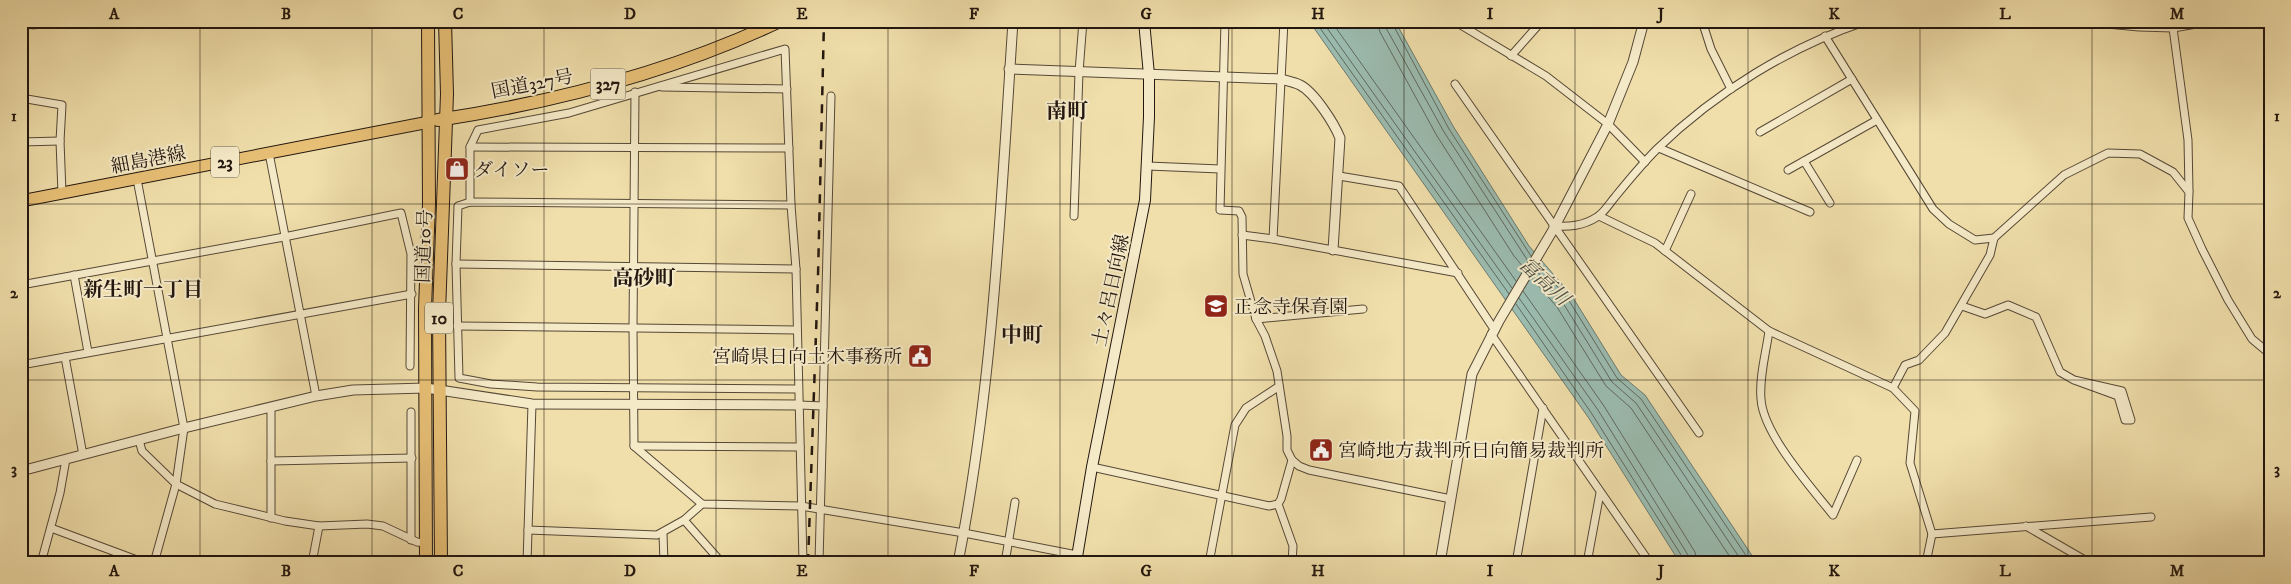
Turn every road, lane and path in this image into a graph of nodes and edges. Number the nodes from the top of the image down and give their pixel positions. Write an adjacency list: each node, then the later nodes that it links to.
1 (428, 21): 35 (highway, 国道10号 / 10)
2 (445, 21): 33 (highway, 国道10号 / 10)
3 (780, 21): 33 (highway, 国道327号 / 327)
4 (1012, 21): 20 (street)
5 (1083, 21): 21 (street)
6 (1144, 21): 22 (main road, 土々呂日向線)
7 (1225, 21): 23 (street)
8 (1284, 21): 24 (street)
9 (1454, 21): 19 (street)
10 (1542, 21): 19 (street)
11 (1644, 21): 36 (street)
12 (1702, 21): 29 (street)
13 (1866, 21): 18 (street)
14 (2075, 21): 16 (street)
15 (2214, 21): 17 (street)
16 (2139, 24): 17 (street)
17 (2173, 28): 52 (street)
18 (1825, 36): 25 (street); 29 (street)
19 (1511, 56): 36 (street)
20 (1010, 69): 21 (street); 137 (street)
21 (1079, 72): 22 (street); 61 (street)
22 (1149, 75): 23 (street); 47 (main road, 土々呂日向線)
23 (1222, 78): 24 (street); 48 (street)
24 (1281, 79): 50 (street); 67 (street)
25 (1852, 79): 34 (street); 37 (street)
26 (1455, 84): 63 (street)
27 (655, 87): 28 (street); 28 (street); 30 (street)
28 (787, 89): 42 (street)
29 (1731, 89): 43 (street)
30 (635, 92): 40 (street); 41 (street)
31 (831, 96): 103 (street)
32 (21, 98): 38 (street)
33 (445, 119): 35 (highway, 国道327号 / 327); 98 (highway, 国道10号 / 10)
34 (1877, 120): 45 (street); 66 (street)
35 (429, 122): 44 (main road, 細島港線 / 23); 94 (highway, 国道10号 / 10)
36 (1608, 124): 46 (street); 63 (street)
37 (1760, 132)
38 (60, 141): 39 (street); 53 (street)
39 (21, 142)
40 (470, 147): 41 (street); 56 (street)
41 (635, 147): 42 (street); 58 (street)
42 (789, 148): 59 (street)
43 (1659, 148): 46 (street); 60 (street)
44 (269, 153): 51 (main road, 細島港線 / 23); 65 (street)
45 (1804, 161): 49 (street); 57 (street)
46 (1645, 162): 62 (street)
47 (1148, 166): 48 (street); 119 (main road, 土々呂日向線)
48 (1220, 169): 64 (street)
49 (1788, 170)
50 (1339, 176): 68 (street); 74 (street)
51 (137, 179): 53 (main road, 細島港線 / 23); 70 (street)
52 (2189, 192): 66 (street); 89 (street)
53 (62, 193): 55 (main road, 細島港線 / 23)
54 (1691, 194): 69 (street)
55 (21, 201)
56 (470, 202): 58 (street); 71 (street)
57 (1830, 203)
58 (636, 205): 59 (street); 72 (street)
59 (791, 205): 73 (street)
60 (1810, 212)
61 (1074, 216)
62 (1599, 216): 63 (street); 69 (street)
63 (1553, 228): 84 (street); 109 (street)
64 (1242, 235): 67 (street); 81 (street)
65 (284, 237): 70 (street); 77 (street); 80 (street)
66 (1994, 238): 78 (street)
67 (1273, 239): 68 (street)
68 (1333, 250): 74 (street)
69 (1664, 250): 86 (street)
70 (153, 261): 75 (street); 87 (street)
71 (456, 264): 72 (street); 82 (street)
72 (634, 266): 73 (street); 83 (street)
73 (796, 269): 85 (street)
74 (1458, 274): 84 (street)
75 (74, 275): 76 (street); 88 (street)
76 (21, 285)
77 (412, 294): 80 (street); 92 (street)
78 (1962, 306): 96 (street); 107 (street)
79 (1363, 309): 81 (street)
80 (299, 314): 87 (street); 99 (street)
81 (1256, 318): 93 (street)
82 (457, 326): 83 (street); 95 (street)
83 (633, 328): 85 (street); 95 (street)
84 (1495, 328): 105 (street); 124 (street)
85 (797, 330): 97 (street)
86 (1769, 331): 96 (street); 117 (street)
87 (167, 338): 88 (street); 108 (street)
88 (88, 352): 90 (street)
89 (2270, 354)
90 (65, 357): 91 (street); 113 (street)
91 (21, 365)
92 (410, 366)
93 (1278, 387): 116 (street); 123 (street)
94 (426, 388): 98 (street); 99 (street); 142 (highway, 国道10号 / 10)
95 (634, 388): 97 (street); 101 (street)
96 (1893, 388): 139 (street)
97 (798, 389): 102 (street)
98 (440, 390): 100 (street); 149 (highway, 国道10号 / 10)
99 (316, 396): 104 (street)
100 (532, 404): 101 (street); 136 (street)
101 (634, 404): 102 (street); 111 (street)
102 (799, 405): 103 (street); 112 (street)
103 (823, 406): 129 (street)
104 (271, 407): 108 (street); 118 (street)
105 (1542, 408): 122 (street); 160 (street)
106 (411, 412): 114 (street)
107 (2125, 420)
108 (184, 428): 110 (street); 121 (street)
109 (1699, 433)
110 (139, 440): 113 (street); 121 (street)
111 (634, 446): 112 (street); 126 (street)
112 (800, 447): 128 (street)
113 (83, 454): 115 (street)
114 (412, 458): 118 (street); 140 (street)
115 (66, 459): 120 (street); 135 (street)
116 (1292, 460): 124 (street); 127 (street)
117 (1857, 460)
118 (271, 461): 131 (street)
119 (1092, 467): 123 (street); 143 (main road, 土々呂日向線)
120 (21, 471)
121 (176, 484): 131 (street); 146 (street)
122 (1600, 492): 161 (street); 162 (street)
123 (1221, 495): 127 (street); 157 (street)
124 (1451, 499): 159 (street)
125 (1015, 502): 141 (street)
126 (702, 504): 128 (street); 132 (street)
127 (1278, 504): 158 (street)
128 (801, 506): 129 (street); 153 (street)
129 (820, 509): 137 (street); 154 (street)
130 (2150, 517): 134 (street)
131 (271, 518): 133 (street)
132 (684, 520): 138 (street); 152 (street)
133 (319, 526): 140 (street); 147 (street)
134 (2025, 526): 139 (street); 164 (street)
135 (51, 528): 144 (street); 145 (street)
136 (528, 530): 138 (street); 150 (street)
137 (964, 533): 141 (street); 155 (street)
138 (663, 534): 151 (street)
139 (1932, 534): 163 (street)
140 (411, 540): 142 (street)
141 (1008, 541): 143 (street); 156 (street)
142 (427, 543): 148 (highway, 国道10号 / 10)
143 (1077, 559)
144 (41, 563)
145 (145, 563)
146 (154, 563)
147 (312, 563)
148 (426, 563)
149 (441, 563)
150 (527, 563)
151 (664, 563)
152 (722, 563)
153 (803, 563)
154 (819, 563)
155 (958, 563)
156 (1004, 563)
157 (1209, 563)
158 (1292, 563)
159 (1440, 563)
160 (1516, 563)
161 (1587, 563)
162 (1650, 563)
163 (1926, 563)
164 (2090, 563)

